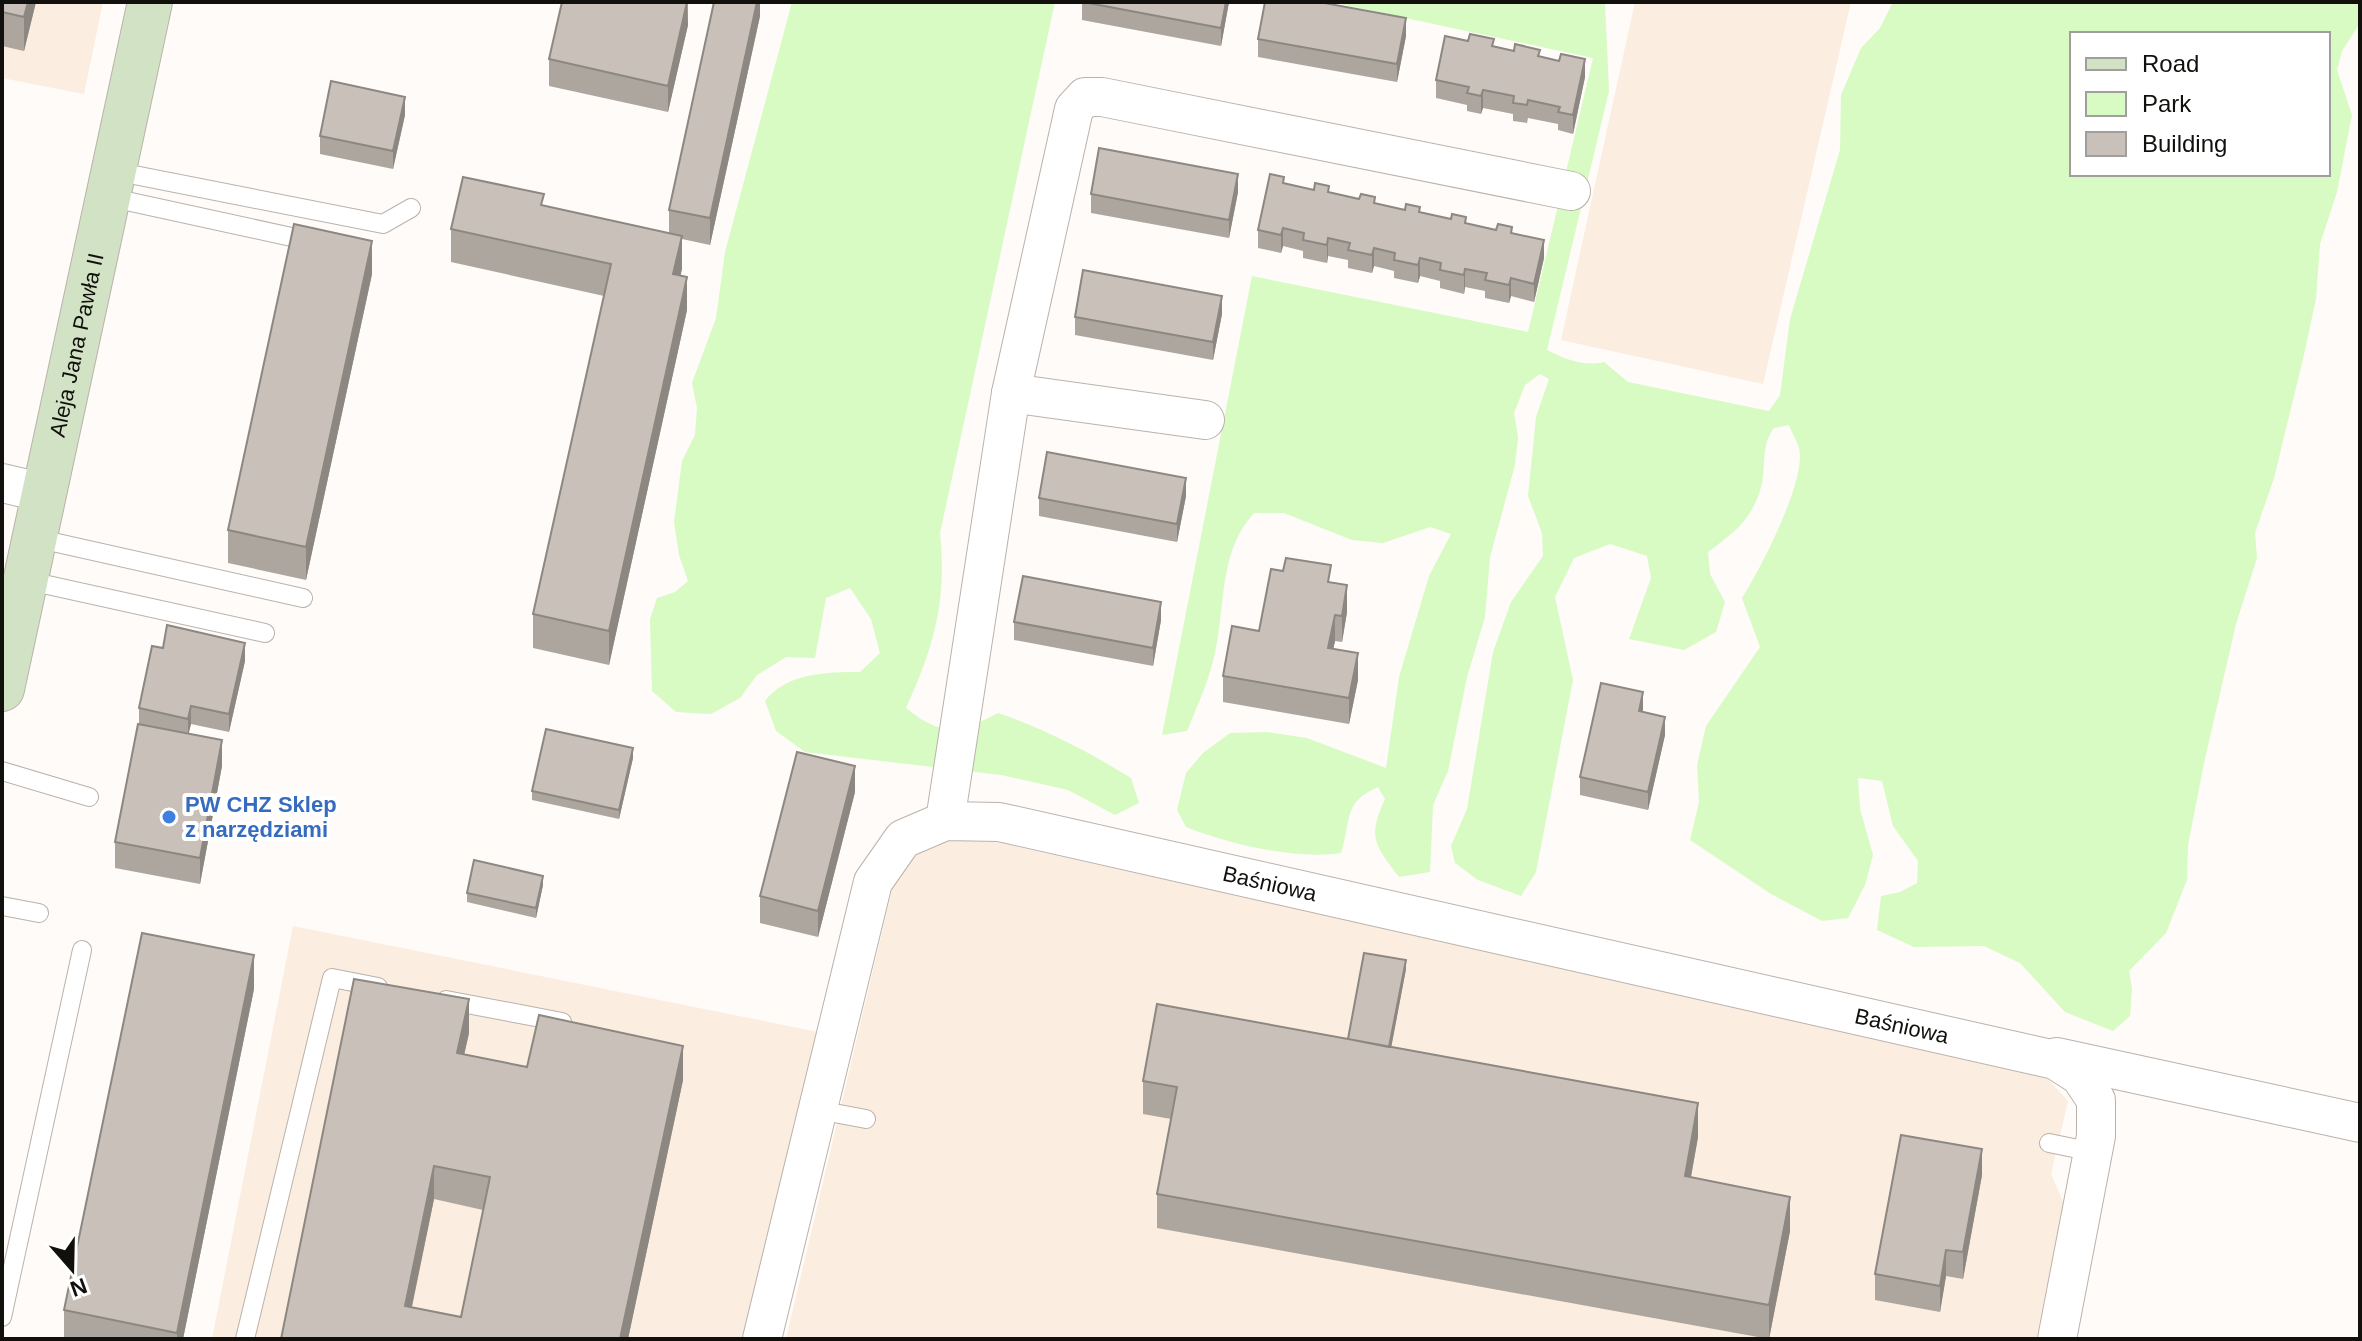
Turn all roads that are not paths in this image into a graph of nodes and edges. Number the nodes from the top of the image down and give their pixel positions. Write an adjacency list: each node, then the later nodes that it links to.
1 (150, 2): 2 (main road, Aleja Jana Pawła II)
2 (111, 184): 4 (lane); 5 (lane); 9 (main road, Aleja Jana Pawła II)
3 (1571, 191): 6 (street)
4 (411, 208)
5 (296, 238)
6 (1011, 393): 7 (street); 17 (street)
7 (1205, 420)
8 (2, 483): 9 (street)
9 (45, 493): 10 (main road, Aleja Jana Pawła II)
10 (35, 538): 11 (main road, Aleja Jana Pawła II); 12 (lane)
11 (25, 580): 13 (lane); 14 (main road, Aleja Jana Pawła II)
12 (303, 598)
13 (265, 633)
14 (2, 689)
15 (2, 771): 16 (lane)
16 (89, 797)
17 (945, 821): 24 (street, Baśniowa); 25 (street, Baśniowa)
18 (2, 906): 19 (lane)
19 (39, 913)
20 (82, 950): 30 (lane)
21 (393, 990): 31 (lane)
22 (424, 996): 23 (lane)
23 (576, 1024)
24 (2011, 1048): 27 (street); 29 (street, Baśniowa)
25 (818, 1110): 26 (lane); 32 (street, Baśniowa)
26 (866, 1119)
27 (2360, 1123)
28 (2049, 1143): 29 (lane)
29 (2095, 1144): 33 (street, Baśniowa)
30 (2, 1317)
31 (245, 1339)
32 (762, 1339)
33 (2057, 1339)

